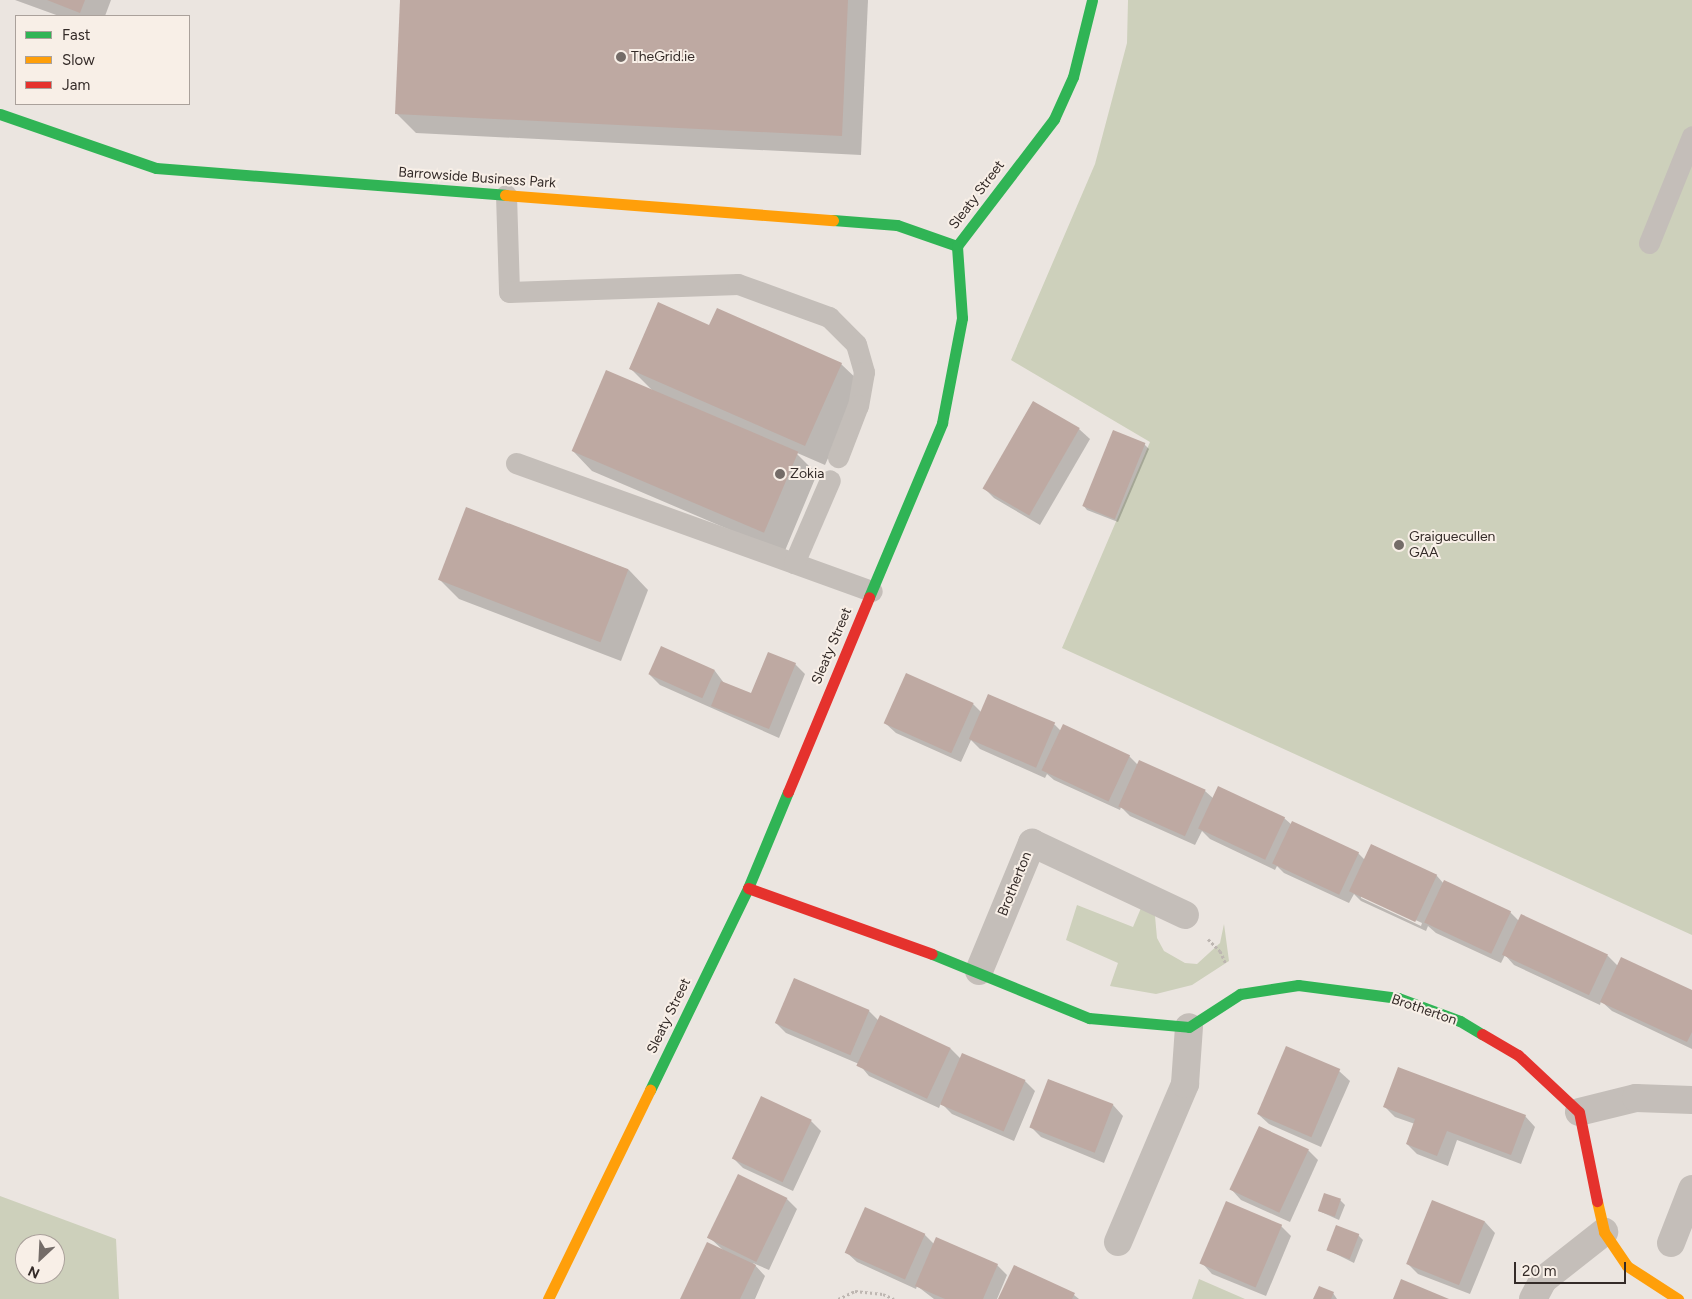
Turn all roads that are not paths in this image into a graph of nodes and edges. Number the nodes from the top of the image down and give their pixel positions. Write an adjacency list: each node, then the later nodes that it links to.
1 (1092, 0): 6 (street, Sleaty Street)
2 (0, 114): 4 (street, Barrowside Business Park)
3 (1692, 136): 5 (lane)
4 (506, 195): 6 (street, Barrowside Business Park); 7 (lane)
5 (1649, 243)
6 (957, 246): 11 (street, Sleaty Street)
7 (838, 457)
8 (516, 463): 10 (lane)
9 (830, 480): 10 (lane)
10 (794, 563): 11 (lane)
11 (872, 591): 12 (street, Sleaty Street)
12 (748, 888): 14 (street); 22 (street, Sleaty Street)
13 (1185, 915): 14 (street, Brotherton)
14 (979, 971): 15 (street)
15 (1189, 1027): 17 (street, Brotherton); 20 (street)
16 (1692, 1100): 17 (street)
17 (1579, 1112): 19 (street)
18 (1692, 1189): 21 (street)
19 (1604, 1232): 23 (street); 24 (street)
20 (1118, 1242)
21 (1671, 1243)
22 (548, 1299)
23 (1533, 1299)
24 (1678, 1299)

